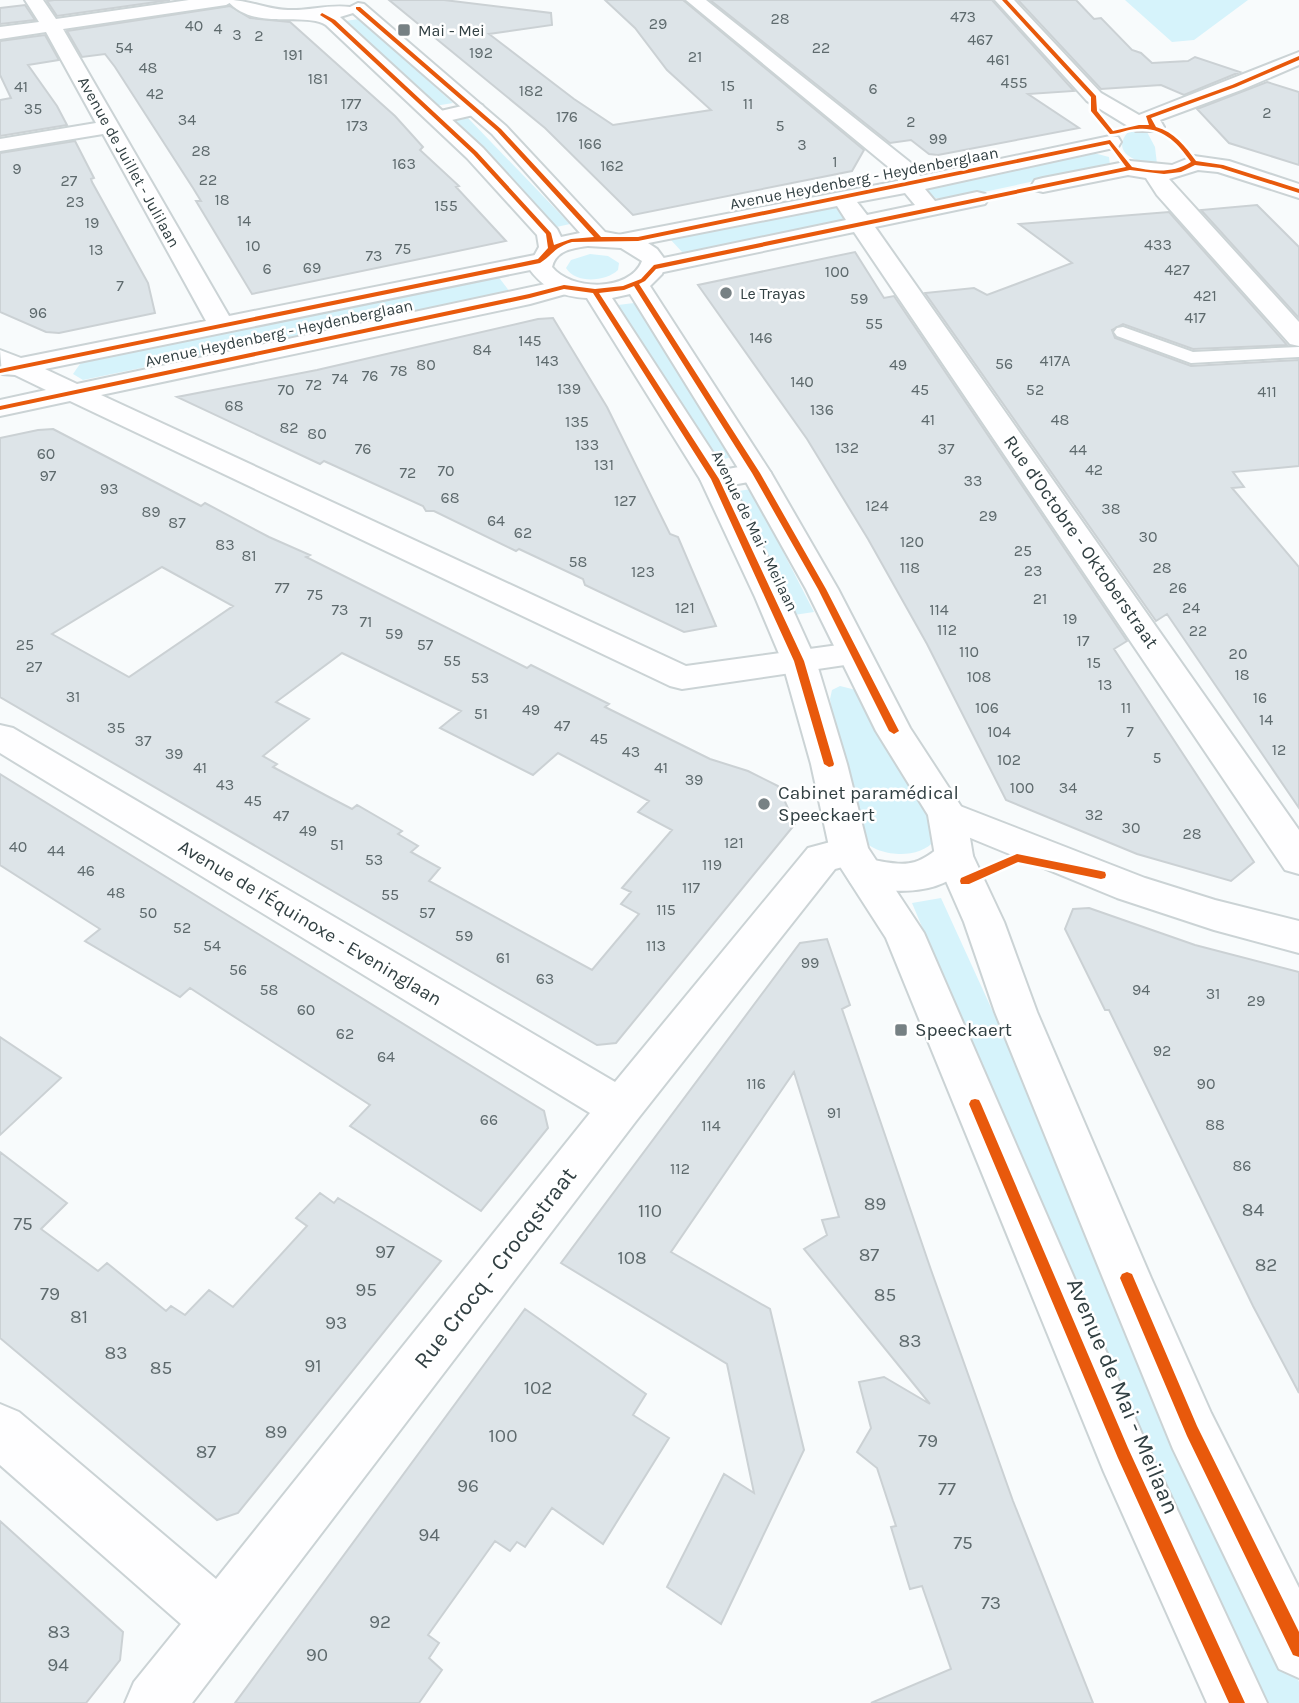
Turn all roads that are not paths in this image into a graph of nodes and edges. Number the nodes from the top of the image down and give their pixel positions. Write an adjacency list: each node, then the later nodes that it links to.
1 (34, 0): 9 (street, Avenue de Juillet - Julilaan)
2 (226, 0): 9 (street)
3 (236, 0): 8 (street)
4 (381, 0): 7 (street)
5 (695, 0): 23 (street)
6 (1004, 0): 14 (street)
7 (358, 8): 8 (street); 15 (street)
8 (322, 14): 16 (street)
9 (52, 25): 10 (street); 17 (street, Avenue de Juillet - Julilaan)
10 (0, 33)
11 (1299, 58): 12 (street)
12 (1273, 70): 13 (street); 18 (street)
13 (1299, 78)
14 (1094, 97): 18 (street); 19 (street)
15 (475, 109): 16 (street); 28 (street)
16 (439, 117): 30 (street)
17 (108, 127): 20 (street); 34 (street, Avenue de Juillet - Julilaan)
18 (1148, 127): 19 (street, Avenue Heydenberg - Heydenberglaan); 21 (street)
19 (1111, 138): 22 (street); 23 (street, Avenue Heydenberg - Heydenberglaan)
20 (0, 145)
21 (1194, 163): 22 (street); 24 (street)
22 (1142, 171): 26 (street); 36 (street)
23 (910, 185): 25 (street, Avenue Heydenberg - Heydenberglaan); 26 (street)
24 (1299, 191)
25 (843, 198): 27 (street, Rue d'Octobre - Oktoberstraat); 29 (street, Avenue Heydenberg - Heydenberglaan)
26 (929, 208): 27 (street)
27 (862, 224): 31 (street); 47 (street, Rue d'Octobre - Oktoberstraat)
28 (598, 238): 29 (street, Avenue de Mai - Meilaan); 30 (street, Avenue de Mai - Meilaan)
29 (623, 241): 31 (street, Avenue de Mai - Meilaan)
30 (546, 255): 32 (street); 34 (street, Avenue Heydenberg - Heydenberglaan)
31 (645, 275): 33 (street); 41 (street, Avenue de Mai - Meilaan)
32 (564, 287): 33 (street); 39 (street, Avenue Heydenberg - Heydenberglaan)
33 (596, 291): 42 (street, Avenue de Mai - Meilaan)
34 (221, 325): 38 (street, Avenue Heydenberg - Heydenberglaan)
35 (1123, 332): 37 (lane)
36 (1299, 338)
37 (1299, 352)
38 (6, 365): 39 (street)
39 (74, 392): 40 (street, Avenue Heydenberg - Heydenberglaan); 44 (street)
40 (0, 408)
41 (756, 473): 42 (street, Avenue de Mai - Meilaan); 43 (street, Avenue de Mai - Meilaan)
42 (715, 479): 44 (street, Avenue de Mai - Meilaan)
43 (853, 654): 44 (street); 46 (street, Avenue de Mai - Meilaan)
44 (799, 661): 48 (street, Avenue de Mai - Meilaan)
45 (0, 737): 50 (street, Avenue de l'Équinoxe - Eveninglaan)
46 (950, 835): 48 (street); 49 (street); 53 (street, Avenue de Mai - Meilaan)
47 (1299, 860)
48 (857, 862): 50 (street, Rue Crocq - Crocqstraat); 55 (street, Avenue de Mai - Meilaan)
49 (1299, 937)
50 (620, 1108): 52 (street, Rue Crocq - Crocqstraat)
51 (0, 1430): 52 (street)
52 (219, 1619): 54 (street, Rue Crocq - Crocqstraat)
53 (1299, 1649)
54 (155, 1703)
55 (1237, 1703)

